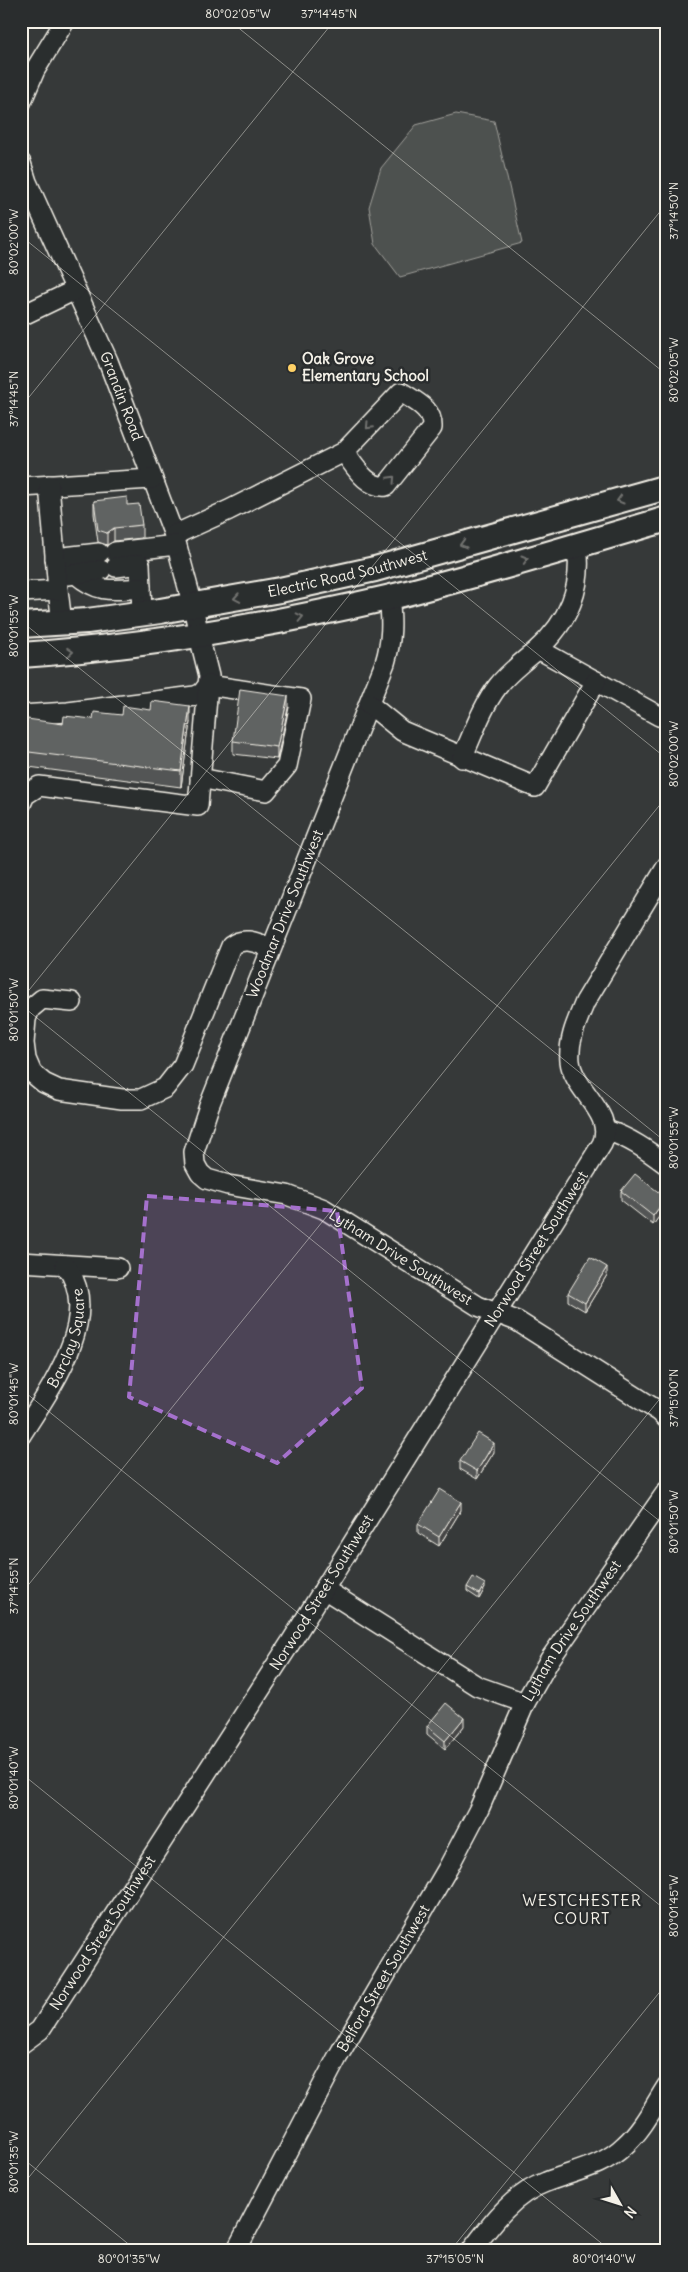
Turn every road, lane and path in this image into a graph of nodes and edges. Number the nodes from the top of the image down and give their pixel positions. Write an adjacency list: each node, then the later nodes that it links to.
1 (65, 21): 2 (street)
2 (21, 103)
3 (21, 163): 4 (street, Grandin Road)
4 (76, 290): 5 (street); 7 (street, Grandin Road)
5 (21, 316)
6 (344, 452): 6 (street, one-way to 6); 12 (street)
7 (152, 478): 8 (street); 12 (street, Grandin Road)
8 (49, 485): 9 (street); 17 (street)
9 (21, 487)
10 (667, 487): 21 (main road, Electric Road Southwest, one-way to 21)
11 (667, 520): 13 (main road, Electric Road Southwest)
12 (175, 540): 14 (street); 21 (street, Grandin Road)
13 (577, 545): 20 (main road, Electric Road Southwest, one-way to 13); 26 (street)
14 (140, 556): 15 (street); 18 (street)
15 (108, 561): 16 (street); 17 (street)
16 (76, 574): 17 (street); 18 (street)
17 (56, 575): 19 (street); 23 (street)
18 (141, 588): 22 (street)
19 (21, 592)
20 (389, 597): 25 (main road, Electric Road Southwest, one-way to 20); 30 (street, Woodmar Drive Southwest)
21 (194, 606): 22 (main road, Electric Road Southwest); 25 (street, Grandin Road)
22 (142, 614): 23 (main road, Electric Road Southwest)
23 (62, 622): 24 (main road, Electric Road Southwest)
24 (21, 625)
25 (198, 636): 27 (main road, Electric Road Southwest, one-way to 25); 29 (street, Grandin Road)
26 (538, 649): 28 (street); 33 (street)
27 (21, 655)
28 (596, 681): 32 (street); 33 (street)
29 (208, 685): 31 (street); 34 (street, Grandin Road); 34 (street)
30 (369, 704): 33 (street); 37 (street, Woodmar Drive Southwest)
31 (21, 714)
32 (667, 718)
33 (462, 758)
34 (200, 778): 35 (street, Grandin Road)
35 (21, 804)
36 (667, 866): 39 (street)
37 (271, 948): 38 (street); 41 (street, Woodmar Drive Southwest)
38 (72, 1002)
39 (606, 1130): 40 (street); 45 (street, Norwood Street Southwest)
40 (667, 1165)
41 (256, 1190): 45 (street, Lytham Drive Southwest)
42 (21, 1262): 43 (street)
43 (65, 1265): 44 (street); 47 (street, Barclay Square)
44 (118, 1268)
45 (496, 1313): 46 (street, Lytham Drive Southwest); 49 (street, Norwood Street Southwest)
46 (667, 1419)
47 (21, 1435)
48 (666, 1495): 50 (street, Lytham Drive Southwest)
49 (324, 1589): 50 (street, Lytham Drive Southwest); 51 (street, Norwood Street Southwest)
50 (525, 1703): 53 (street, Belford Street Southwest)
51 (21, 2044)
52 (667, 2086): 54 (street)
53 (236, 2251)
54 (471, 2251)

